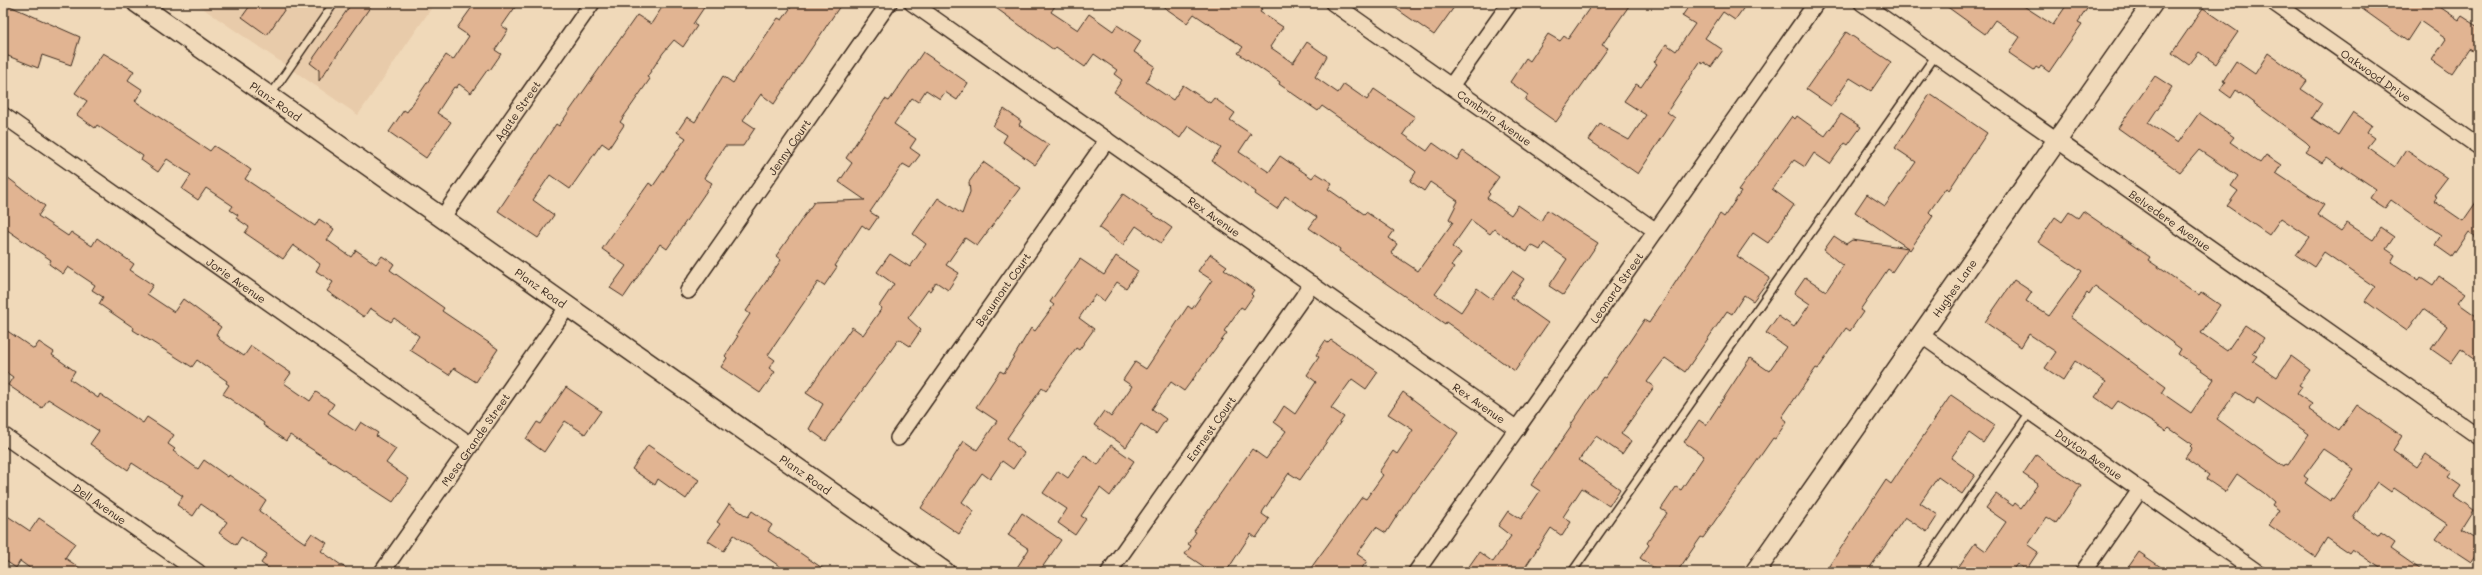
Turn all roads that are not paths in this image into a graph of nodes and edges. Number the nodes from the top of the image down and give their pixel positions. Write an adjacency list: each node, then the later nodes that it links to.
1 (138, 3): 14 (street, Planz Road)
2 (334, 3): 14 (lane)
3 (592, 3): 19 (street, Agate Street)
4 (889, 3): 22 (street, Jenny Court)
5 (912, 3): 16 (street, Rex Avenue)
6 (1333, 3): 13 (street, Cambria Avenue)
7 (1510, 3): 13 (street)
8 (1816, 3): 20 (street, Leonard Street)
9 (1862, 3): 12 (street, Belvedere Avenue)
10 (2153, 3): 17 (street, Hughes Lane)
11 (2274, 3): 18 (street, Oakwood Drive)
12 (1936, 55): 17 (street, Belvedere Avenue); 37 (lane)
13 (1451, 86): 20 (street, Cambria Avenue)
14 (270, 96): 19 (street, Planz Road)
15 (3, 115): 30 (street, Jorie Avenue)
16 (1107, 140): 21 (street, Rex Avenue); 29 (street, Beaumont Court)
17 (2057, 140): 24 (street, Hughes Lane); 28 (street, Belvedere Avenue)
18 (2479, 147)
19 (442, 218): 23 (street, Planz Road)
20 (1656, 231): 26 (street, Leonard Street)
21 (1312, 284): 26 (street, Rex Avenue); 35 (street, Earnest Court)
22 (688, 291)
23 (568, 306): 30 (street, Mesa Grande Street); 34 (street, Planz Road)
24 (1921, 335): 25 (street, Dayton Avenue); 38 (street, Hughes Lane)
25 (2030, 412): 31 (street, Dayton Avenue); 39 (lane)
26 (1517, 429): 36 (street, Leonard Street)
27 (3, 435): 32 (street, Dell Avenue)
28 (2479, 437)
29 (898, 438)
30 (471, 445): 33 (street, Mesa Grande Street)
31 (2140, 490): 40 (street); 41 (street, Dayton Avenue)
32 (198, 572)
33 (382, 572)
34 (945, 572)
35 (1109, 572)
36 (1416, 572)
37 (1572, 572)
38 (1755, 572)
39 (1919, 572)
40 (2083, 572)
41 (2257, 572)

